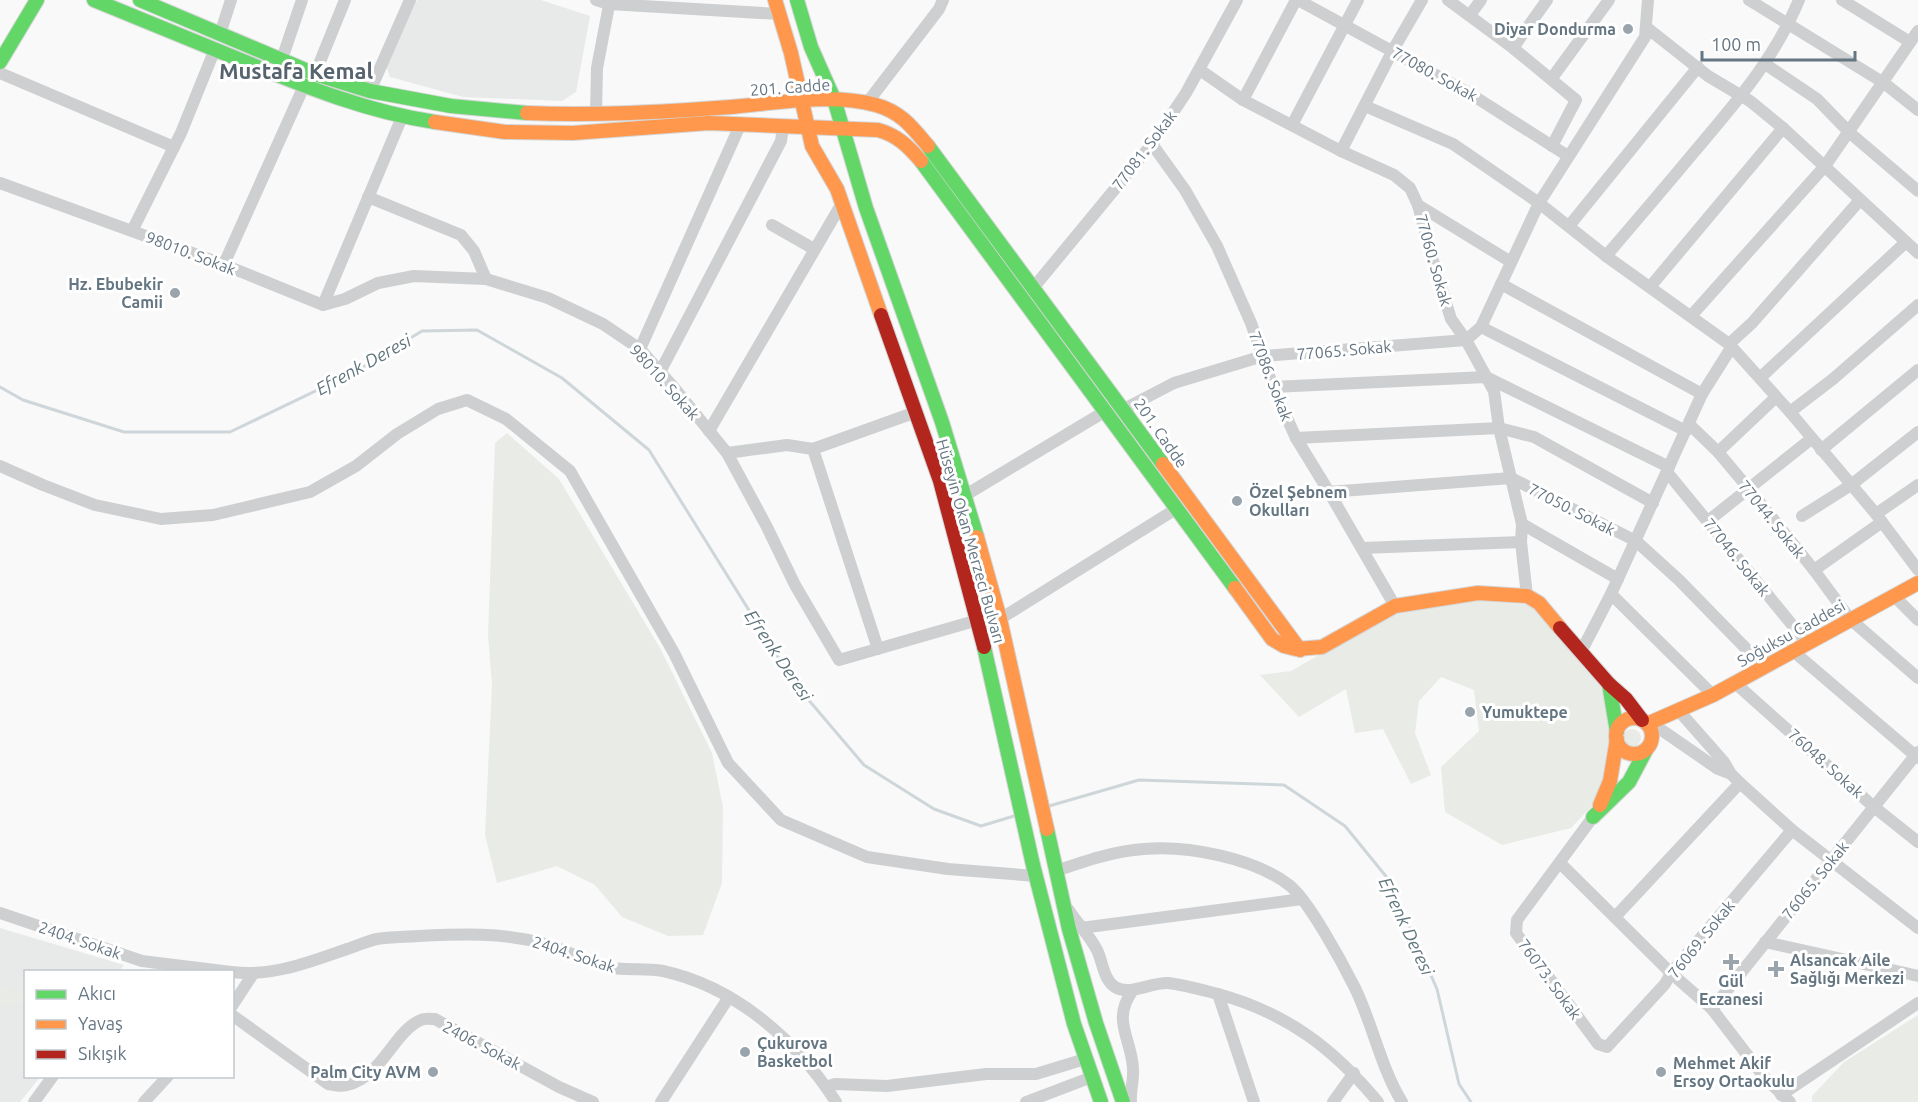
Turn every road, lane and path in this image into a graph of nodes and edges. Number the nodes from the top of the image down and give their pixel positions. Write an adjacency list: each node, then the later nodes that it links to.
1 (37, 0): 39 (main road)
2 (94, 0): 36 (main road, 201. Cadde)
3 (140, 0): 25 (main road, 201. Cadde)
4 (231, 0): 33 (street)
5 (302, 0): 38 (street)
6 (345, 0): 44 (street)
7 (410, 0): 48 (street)
8 (596, 0): 23 (street)
9 (775, 0): 27 (main road, Hüseyin Okan Merzeci Bulvarı)
10 (797, 0): 50 (main road, Hüseyin Okan Merzeci Bulvarı)
11 (943, 0): 53 (street)
12 (1237, 0): 42 (street, 77081. Sokak)
13 (1297, 0): 30 (street, 77080. Sokak); 51 (street)
14 (1358, 0): 30 (street)
15 (1422, 0): 37 (street)
16 (1448, 0): 28 (street)
17 (1481, 0): 28 (street)
18 (1547, 0): 35 (street)
19 (1608, 0): 45 (street)
20 (1749, 0): 29 (street)
21 (1798, 0): 29 (street)
22 (1842, 0): 34 (street)
23 (610, 2): 26 (street); 56 (street)
24 (1643, 2): 31 (street)
25 (156, 3): 33 (main road, 201. Cadde)
26 (689, 5): 27 (street)
27 (779, 14): 52 (main road, Hüseyin Okan Merzeci Bulvarı)
28 (1470, 15): 35 (street)
29 (1788, 25): 40 (street); 46 (street)
30 (1344, 26): 37 (street, 77080. Sokak); 59 (street)
31 (1646, 27): 41 (street); 69 (street)
32 (1918, 31): 34 (street)
33 (220, 34): 38 (main road, 201. Cadde)
34 (1910, 42): 46 (street)
35 (1513, 48): 45 (street)
36 (215, 49): 47 (main road, 201. Cadde); 67 (street)
37 (1393, 50): 54 (street); 66 (street, 77080. Sokak)
38 (282, 59): 44 (main road, 201. Cadde)
39 (0, 62)
40 (1765, 64): 49 (street); 64 (street)
41 (1698, 67): 49 (street); 79 (street)
42 (1200, 70): 51 (street, 77060. Sokak); 65 (street, 77081. Sokak)
43 (0, 73): 67 (street)
44 (315, 74): 48 (main road, 201. Cadde)
45 (1552, 78): 66 (street)
46 (1884, 83): 55 (street); 64 (street)
47 (304, 86): 57 (main road, 201. Cadde); 86 (street)
48 (370, 91): 56 (main road, 201. Cadde)
49 (1742, 96): 63 (street); 84 (street)
50 (834, 99): 52 (main road, 201. Cadde); 53 (main road, 201. Cadde); 62 (main road, Hüseyin Okan Merzeci Bulvarı)
51 (1244, 100): 59 (street, 77060. Sokak)
52 (802, 102): 56 (main road, 201. Cadde); 61 (main road, Hüseyin Okan Merzeci Bulvarı)
53 (867, 103): 89 (main road, 201. Cadde)
54 (1365, 106): 68 (street); 76 (street)
55 (1918, 110)
56 (596, 114)
57 (402, 117): 58 (main road, 201. Cadde); 73 (street)
58 (741, 123): 60 (main road, 201. Cadde); 97 (street)
59 (1292, 125): 68 (street, 77060. Sokak)
60 (783, 128): 61 (main road, 201. Cadde); 100 (street)
61 (808, 128): 62 (main road, 201. Cadde); 75 (main road, Hüseyin Okan Merzeci Bulvarı)
62 (842, 128): 108 (main road, 201. Cadde); 127 (main road, Hüseyin Okan Merzeci Bulvarı)
63 (1783, 128): 70 (street); 90 (street)
64 (1850, 133): 70 (street); 72 (street)
65 (1152, 144): 89 (street, 77081. Sokak); 98 (street, 77086. Sokak)
66 (1552, 146): 69 (street, 77080. Sokak)
67 (174, 147): 80 (street)
68 (1341, 151): 77 (street, 77060. Sokak)
69 (1568, 156): 76 (street)
70 (1825, 166): 74 (street); 93 (street)
71 (0, 183): 80 (street, 98010. Sokak)
72 (1918, 191)
73 (368, 197): 87 (street); 92 (street)
74 (1860, 200): 81 (street); 96 (street)
75 (842, 203): 82 (street); 107 (main road, Hüseyin Okan Merzeci Bulvarı)
76 (1539, 203): 79 (street); 85 (street)
77 (1418, 205): 85 (street); 95 (street, 77060. Sokak)
78 (772, 225): 82 (street)
79 (1569, 226): 84 (street)
80 (132, 231): 86 (street, 98010. Sokak)
81 (1906, 242): 83 (street); 102 (street)
82 (814, 249): 112 (street)
83 (1918, 253)
84 (1606, 256): 90 (street)
85 (1511, 262): 88 (street)
86 (224, 264): 92 (street, 98010. Sokak)
87 (486, 279): 92 (street, 98010. Sokak); 97 (street, 98010. Sokak)
88 (1501, 284): 94 (street); 104 (street)
89 (1034, 287): 106 (main road, 201. Cadde)
90 (1650, 287): 93 (street)
91 (1918, 305): 109 (street)
92 (323, 306)
93 (1691, 316): 96 (street)
94 (1481, 327): 95 (street); 110 (street, 77044. Sokak)
95 (1466, 340): 98 (street, 77065. Sokak); 101 (street, 77060. Sokak)
96 (1730, 346): 102 (street); 104 (street)
97 (640, 349): 100 (street, 98010. Sokak)
98 (1263, 357): 103 (street, 77086. Sokak); 106 (street, 77065. Sokak)
99 (1918, 370): 117 (street)
100 (660, 372): 112 (street, 98010. Sokak)
101 (1486, 377): 103 (street); 111 (street, 77060. Sokak); 121 (street)
102 (1761, 377): 105 (street)
103 (1273, 387): 114 (street, 77086. Sokak)
104 (1702, 394): 110 (street)
105 (1776, 397): 109 (street); 118 (street)
106 (1124, 409): 151 (main road, 201. Cadde)
107 (916, 412): 116 (street); 148 (main road, Hüseyin Okan Merzeci Bulvarı)
108 (1104, 412): 127 (street); 129 (main road, 201. Cadde)
109 (1790, 412): 115 (street)
110 (1688, 427): 118 (street, 77044. Sokak); 121 (street)
111 (1499, 428): 114 (street); 122 (street, 77060. Sokak); 128 (street)
112 (709, 431): 119 (street, 98010. Sokak)
113 (1918, 432): 123 (street)
114 (1296, 438): 126 (street, 77086. Sokak)
115 (1811, 439): 117 (street); 125 (street)
116 (813, 449): 119 (street); 150 (street)
117 (1821, 450): 123 (street)
118 (1718, 452): 125 (street, 77044. Sokak)
119 (726, 453): 150 (street, 98010. Sokak)
120 (0, 466): 172 (street)
121 (1668, 470): 128 (street); 132 (street, 77046. Sokak)
122 (1510, 478): 126 (street, 77050. Sokak); 133 (street, 77060. Sokak); 134 (street, 77050. Sokak)
123 (1851, 485): 130 (street); 131 (street)
124 (1918, 485): 131 (street)
125 (1749, 489): 132 (street); 137 (street, 77044. Sokak)
126 (1329, 492): 136 (street, 77086. Sokak)
127 (964, 496): 145 (main road, Hüseyin Okan Merzeci Bulvarı)
128 (1653, 503): 134 (street)
129 (1176, 508): 145 (street); 151 (main road, 201. Cadde)
130 (1802, 516)
131 (1879, 518): 137 (street); 138 (street)
132 (1708, 521): 149 (street, 77046. Sokak)
133 (1522, 524): 135 (street, 77060. Sokak); 139 (street)
134 (1635, 541): 139 (street); 154 (street, 77050. Sokak)
135 (1521, 542): 136 (street); 142 (street, 77060. Sokak)
136 (1362, 548): 144 (street, 77086. Sokak)
137 (1814, 570): 146 (street, 77044. Sokak)
138 (1918, 570)
139 (1618, 579): 141 (street)
140 (1918, 583): 143 (main road, Soğuksu Caddesi)
141 (1611, 594): 152 (street); 158 (street)
142 (1527, 596): 144 (main road); 152 (main road)
143 (1894, 596): 146 (main road, Soğuksu Caddesi); 147 (street)
144 (1395, 606): 151 (main road)
145 (1000, 619): 171 (main road, Hüseyin Okan Merzeci Bulvarı)
146 (1850, 619): 149 (main road, Soğuksu Caddesi); 155 (street, 77044. Sokak)
147 (1918, 620)
148 (978, 621): 150 (street); 172 (main road, Hüseyin Okan Merzeci Bulvarı)
149 (1807, 643): 153 (main road, Soğuksu Caddesi)
150 (878, 649)
151 (1300, 650)
152 (1582, 650): 157 (main road)
153 (1793, 651): 154 (main road, Soğuksu Caddesi); 163 (street)
154 (1764, 667): 156 (main road, Soğuksu Caddesi)
155 (1918, 678)
156 (1735, 683): 158 (main road, Soğuksu Caddesi); 165 (street, 76048. Sokak)
157 (1609, 684): 160 (main road); 161 (main road)
158 (1713, 695): 159 (main road, Soğuksu Caddesi)
159 (1678, 711): 160 (main road); 164 (street)
160 (1651, 727): 161 (main road); 162 (main road); 164 (street)
161 (1617, 736): 162 (main road); 166 (main road)
162 (1646, 750): 166 (main road)
163 (1917, 755): 165 (street, 76065. Sokak)
164 (1735, 778): 167 (street); 176 (street)
165 (1874, 807): 168 (street, 76048. Sokak); 169 (street, 76065. Sokak)
166 (1593, 817): 170 (street, 76073. Sokak)
167 (1792, 830): 169 (street); 184 (street, 76069. Sokak)
168 (1918, 842)
169 (1831, 861): 178 (street); 179 (street, 76065. Sokak)
170 (1560, 863): 176 (street); 194 (street, 76073. Sokak)
171 (1054, 864): 173 (street); 174 (main road, Hüseyin Okan Merzeci Bulvarı)
172 (1034, 871): 195 (main road, Hüseyin Okan Merzeci Bulvarı)
173 (1302, 899): 177 (street); 214 (street)
174 (1063, 900): 177 (street); 209 (main road, Hüseyin Okan Merzeci Bulvarı)
175 (0, 913): 180 (street, 2404. Sokak)
176 (1615, 917): 184 (street)
177 (1082, 928): 187 (street)
178 (1918, 928)
179 (1765, 942): 186 (street); 192 (street, 76065. Sokak)
180 (142, 961): 181 (street); 182 (street, 2404. Sokak)
181 (135, 970)
182 (216, 970)
183 (234, 972): 185 (street, 2404. Sokak)
184 (1671, 973): 192 (street); 194 (street, 76069. Sokak)
185 (253, 974): 189 (street, 2404. Sokak); 190 (street)
186 (1918, 976)
187 (1133, 990): 188 (street); 210 (street)
188 (1218, 994): 196 (street); 211 (street)
189 (729, 997): 200 (street, 2404. Sokak); 205 (street)
190 (234, 1003)
191 (1918, 1004): 201 (street)
192 (1712, 1009): 201 (street)
193 (234, 1016): 204 (street, 2406. Sokak)
194 (1607, 1047)
195 (1085, 1059): 197 (main road, Hüseyin Okan Merzeci Bulvarı); 200 (street)
196 (1354, 1073): 212 (street); 213 (street)
197 (1092, 1077): 207 (street); 208 (main road, Hüseyin Okan Merzeci Bulvarı)
198 (52, 1078): 202 (street)
199 (167, 1078): 203 (street)
200 (826, 1087): 206 (street, 2404. Sokak)
201 (1786, 1098)
202 (34, 1102)
203 (144, 1102)
204 (593, 1102)
205 (661, 1102)
206 (836, 1102)
207 (1026, 1102)
208 (1101, 1102)
209 (1123, 1102)
210 (1131, 1102)
211 (1254, 1102)
212 (1333, 1102)
213 (1378, 1102)
214 (1402, 1102)

